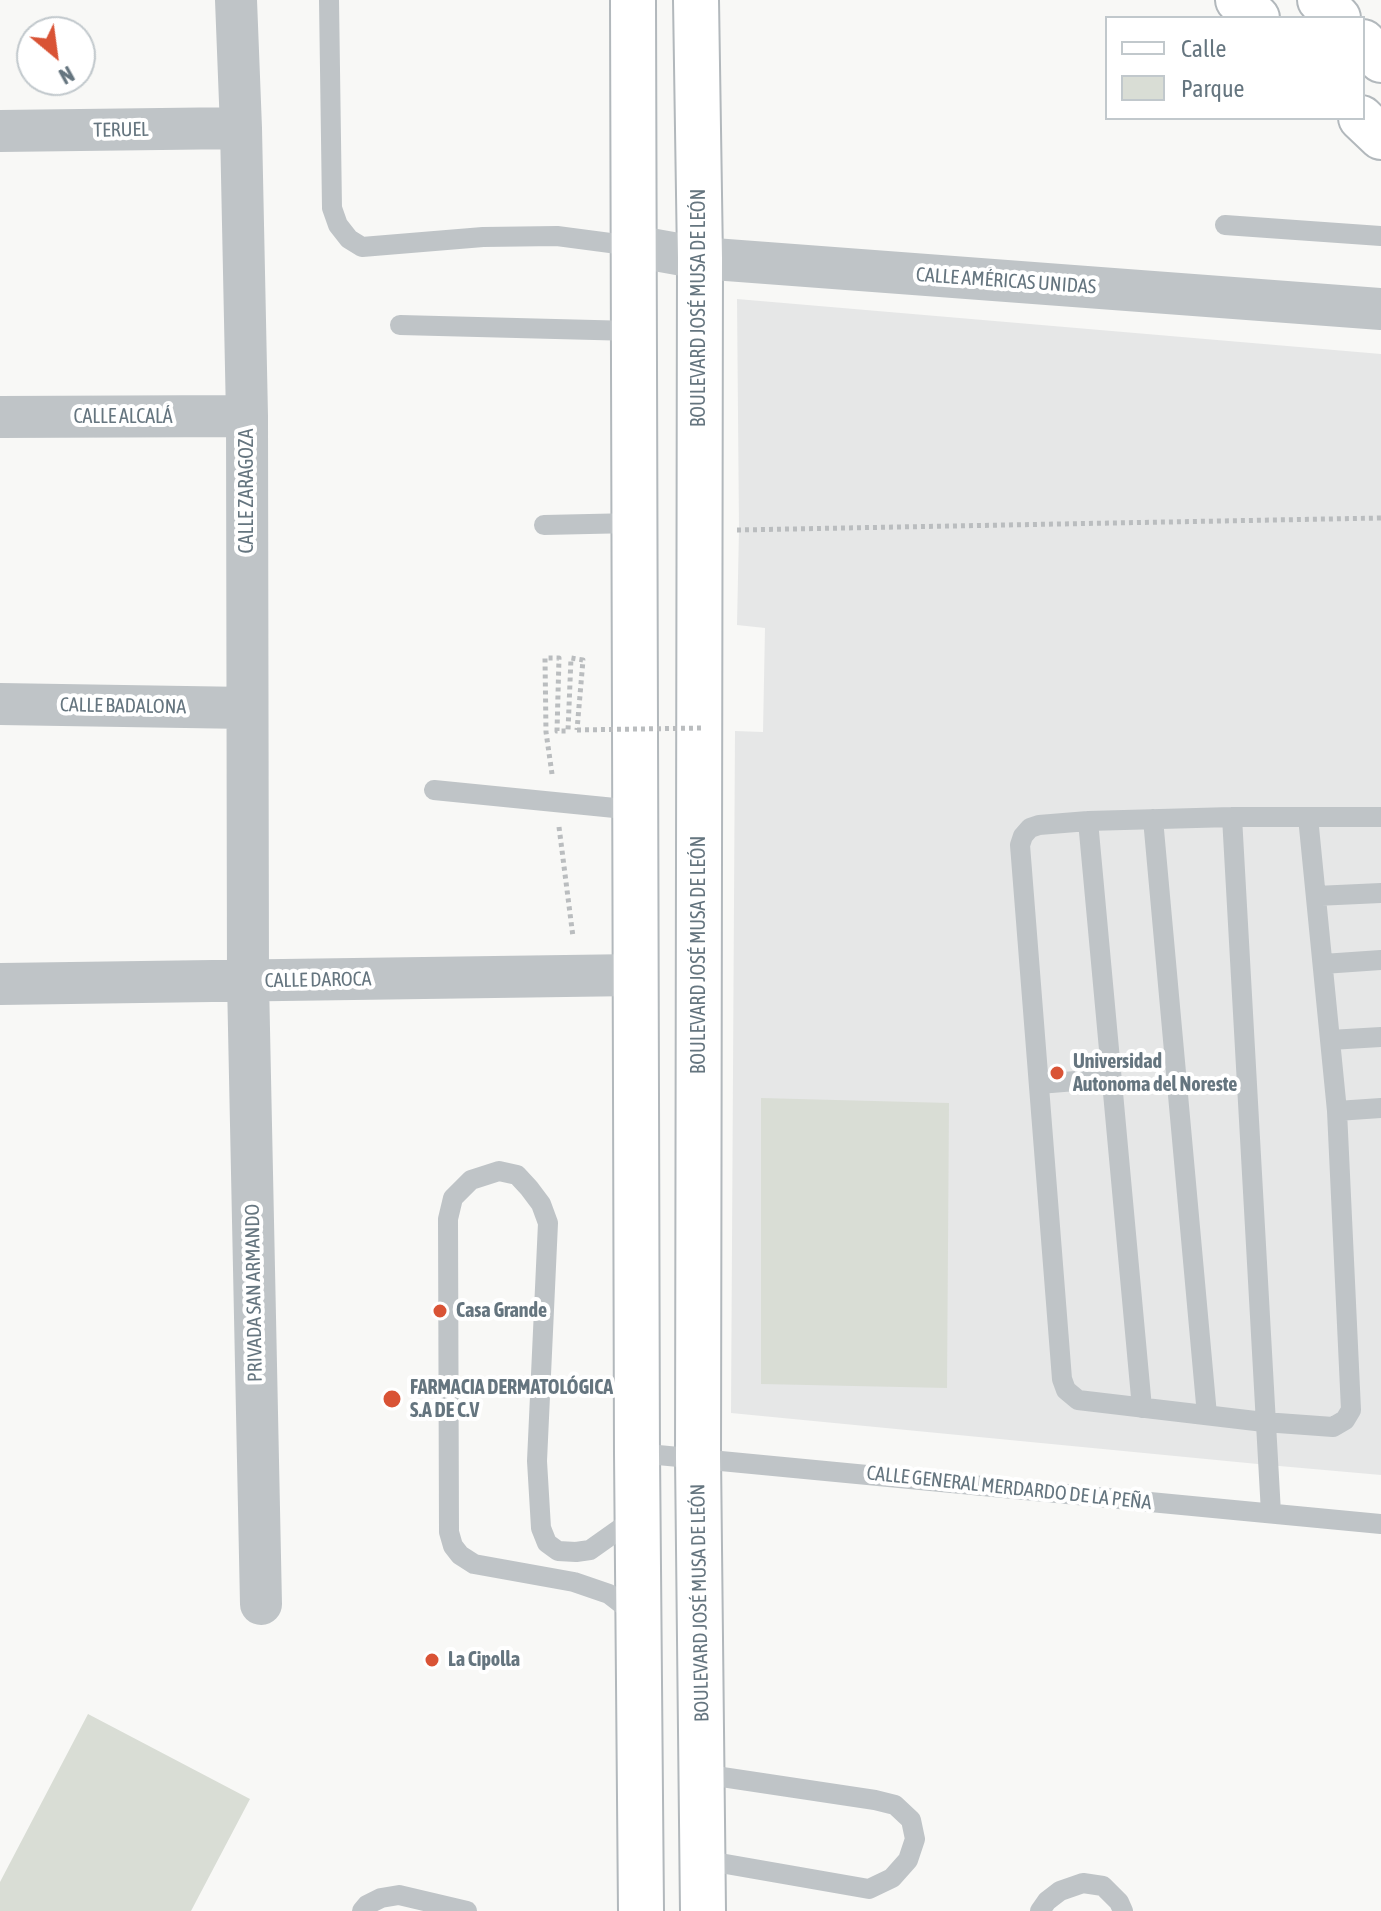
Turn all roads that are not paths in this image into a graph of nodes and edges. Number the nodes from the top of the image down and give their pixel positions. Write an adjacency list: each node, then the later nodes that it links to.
1 (236, 0): 12 (street, CALLE ZARAGOZA)
2 (329, 0): 17 (lane)
3 (633, 0): 17 (main road)
4 (696, 0): 18 (main road, BOULEVARD JOSÉ MUSA DE LEÓN)
5 (1238, 0): 7 (main road)
6 (1320, 0): 8 (main road)
7 (1255, 16)
8 (1336, 16)
9 (1365, 44): 10 (main road)
10 (1381, 60)
11 (1363, 120): 14 (main road)
12 (241, 128): 13 (street, TERUEL); 22 (street, CALLE ZARAGOZA)
13 (0, 131)
14 (1381, 137)
15 (1225, 225): 16 (lane)
16 (1381, 236)
17 (633, 246): 18 (street, CALLE AMÉRICAS UNIDAS); 21 (main road)
18 (700, 258): 19 (street, CALLE AMÉRICAS UNIDAS); 52 (main road, BOULEVARD JOSÉ MUSA DE LEÓN)
19 (1381, 309)
20 (400, 325): 21 (lane)
21 (633, 331): 24 (main road)
22 (247, 416): 23 (street, CALLE ALCALÁ); 27 (street, CALLE ZARAGOZA)
23 (0, 417)
24 (634, 523): 25 (lane); 29 (main road)
25 (544, 525)
26 (0, 704): 27 (street, CALLE BADALONA)
27 (247, 708): 40 (street, CALLE ZARAGOZA)
28 (434, 790): 29 (lane)
29 (635, 810): 39 (main road)
30 (1232, 817): 31 (lane); 33 (lane); 50 (lane)
31 (1308, 817): 32 (lane); 36 (lane)
32 (1381, 817)
33 (1153, 819): 34 (lane); 49 (lane)
34 (1088, 821): 44 (lane); 45 (lane)
35 (1381, 893): 36 (lane)
36 (1316, 896): 38 (lane)
37 (1381, 960): 38 (lane)
38 (1323, 964): 43 (lane)
39 (636, 975): 40 (street, CALLE DAROCA); 51 (main road)
40 (248, 981): 41 (street, CALLE DAROCA); 56 (street, PRIVADA SAN ARMANDO)
41 (0, 984)
42 (1381, 1037): 43 (lane)
43 (1330, 1040): 47 (lane)
44 (1112, 1078): 45 (lane); 48 (lane)
45 (1039, 1084): 48 (lane)
46 (1381, 1108): 47 (lane)
47 (1337, 1111): 50 (lane)
48 (1142, 1408): 49 (lane)
49 (1207, 1415): 50 (lane)
50 (1264, 1422): 53 (lane)
51 (637, 1453): 52 (lane, CALLE GENERAL MERDARDO DE LA PEÑA); 54 (main road)
52 (698, 1457): 53 (lane, CALLE GENERAL MERDARDO DE LA PEÑA); 58 (main road, BOULEVARD JOSÉ MUSA DE LEÓN)
53 (1271, 1513): 55 (lane, CALLE GENERAL MERDARDO DE LA PEÑA)
54 (638, 1516): 57 (main road); 57 (lane)
55 (1381, 1524)
56 (261, 1604)
57 (639, 1618): 62 (main road)
58 (702, 1774): 59 (main road, BOULEVARD JOSÉ MUSA DE LEÓN); 59 (lane)
59 (703, 1860): 63 (main road, BOULEVARD JOSÉ MUSA DE LEÓN)
60 (362, 1911): 61 (lane)
61 (467, 1911)
62 (641, 1911)
63 (703, 1911)
64 (1040, 1911): 65 (lane)
65 (1123, 1911)

